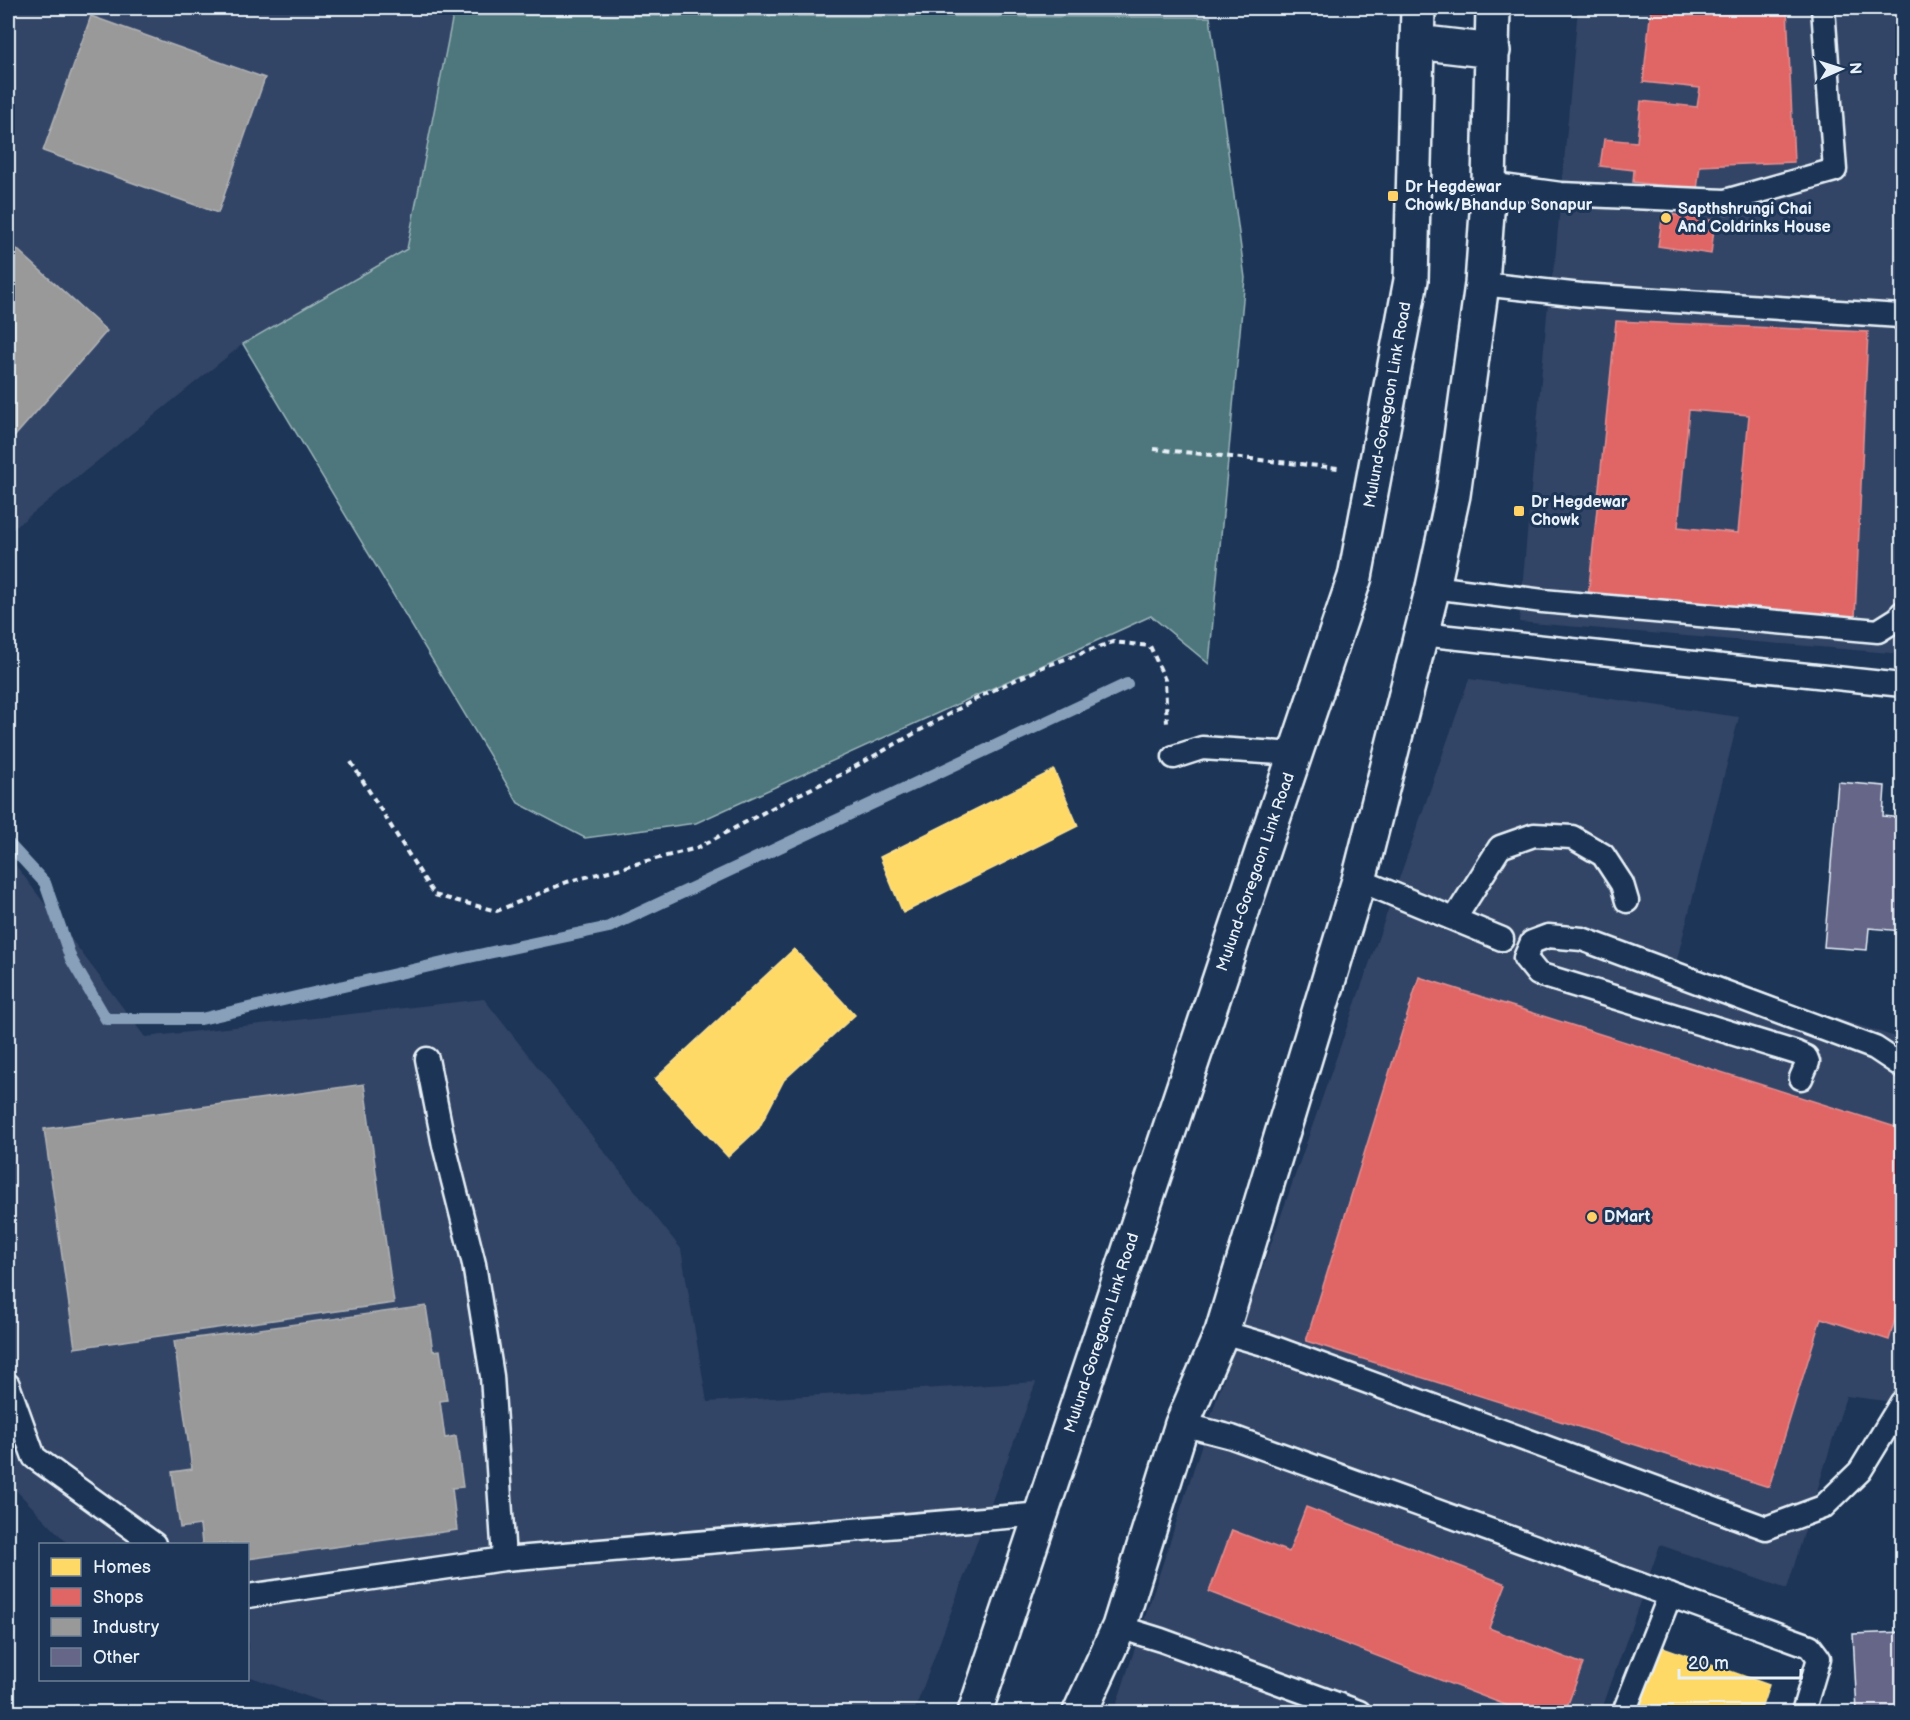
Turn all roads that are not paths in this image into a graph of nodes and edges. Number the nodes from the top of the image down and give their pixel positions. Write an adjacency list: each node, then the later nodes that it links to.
1 (1418, 8): 4 (main road, Mulund-Goregaon Link Road)
2 (1493, 8): 5 (main road)
3 (1823, 8): 6 (lane)
4 (1417, 42): 5 (main road); 13 (main road, Mulund-Goregaon Link Road)
5 (1493, 51): 6 (main road)
6 (1489, 184): 7 (main road)
7 (1482, 284): 8 (lane); 9 (main road)
8 (1902, 319)
9 (1433, 587): 10 (lane); 11 (main road)
10 (1902, 613)
11 (1421, 634): 12 (lane); 15 (main road)
12 (1902, 685)
13 (1296, 754): 14 (lane); 26 (main road, Mulund-Goregaon Link Road)
14 (1174, 757)
15 (1359, 880): 17 (lane); 22 (main road)
16 (1627, 901): 17 (lane)
17 (1455, 918): 18 (lane)
18 (1502, 939)
19 (427, 1059): 28 (lane)
20 (1902, 1066): 21 (lane)
21 (1801, 1078)
22 (1222, 1332): 24 (lane); 25 (main road)
23 (8, 1391): 27 (lane)
24 (1902, 1402)
25 (1182, 1424): 29 (lane); 31 (main road)
26 (1042, 1514): 28 (lane); 32 (main road, Mulund-Goregaon Link Road)
27 (151, 1543)
28 (504, 1558): 30 (lane)
29 (1670, 1595): 35 (lane); 36 (lane)
30 (249, 1596)
31 (1119, 1627): 33 (main road); 34 (lane)
32 (975, 1713)
33 (1080, 1713)
34 (1359, 1713)
35 (1623, 1713)
36 (1803, 1713)

